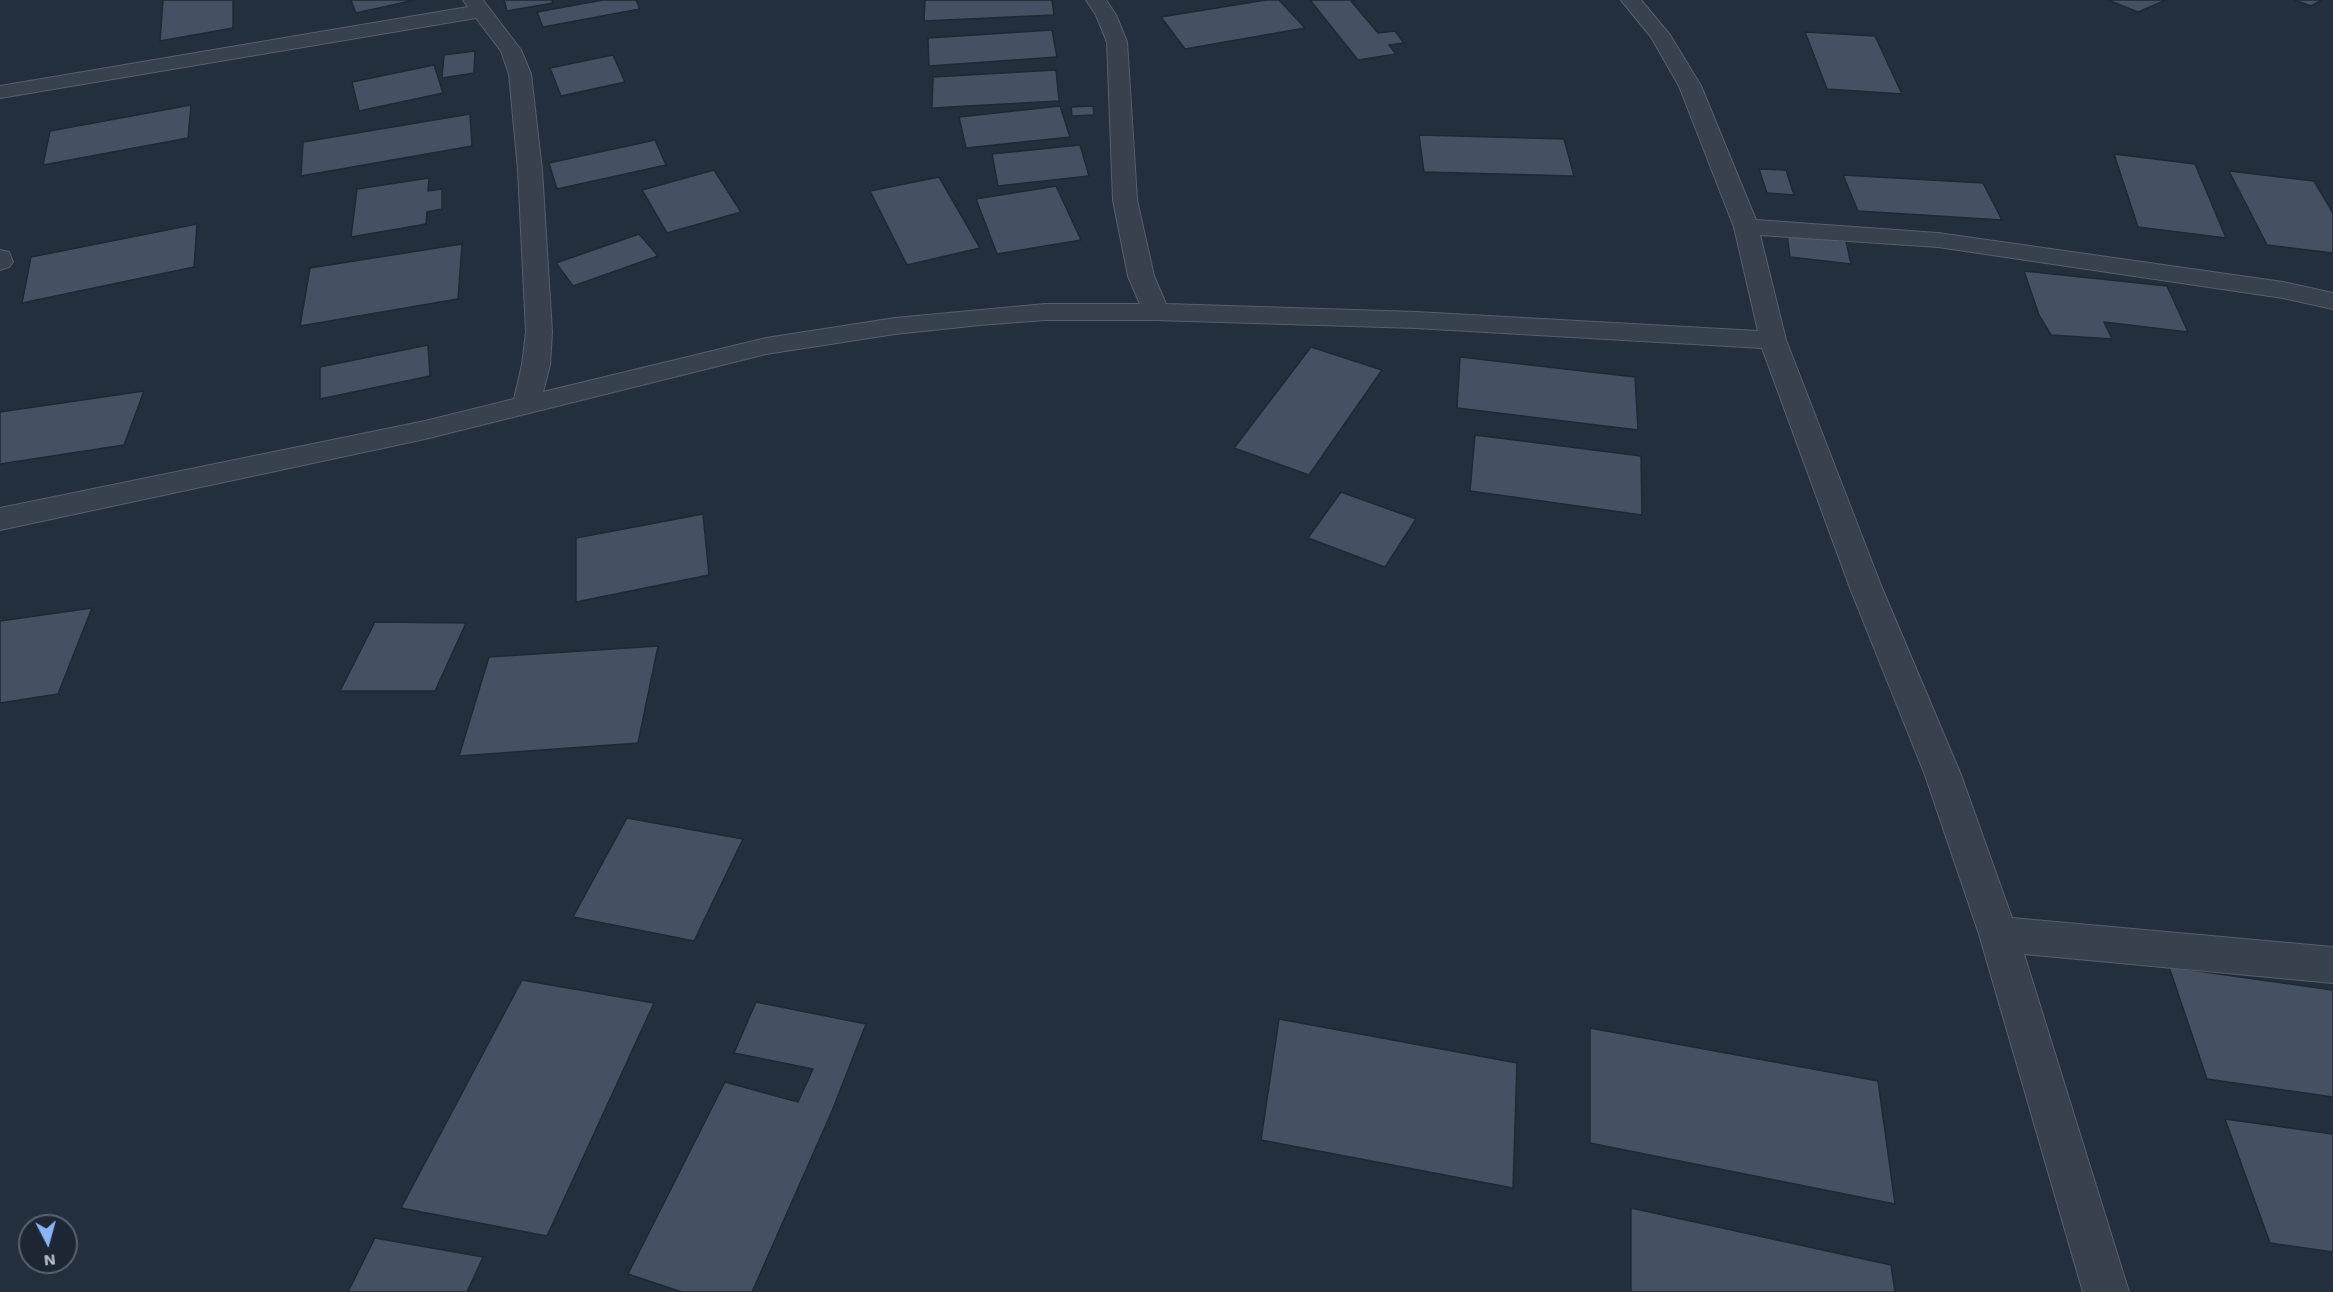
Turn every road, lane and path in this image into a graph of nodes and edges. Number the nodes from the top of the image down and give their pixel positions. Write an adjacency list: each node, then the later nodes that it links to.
1 (1096, 0): 9 (street)
2 (1631, 0): 5 (street)
3 (477, 5): 4 (street); 11 (street)
4 (0, 92)
5 (1746, 227): 8 (street); 10 (street)
6 (0, 257): 7 (street)
7 (0, 262)
8 (2333, 301)
9 (1156, 312): 10 (street); 11 (street)
10 (1773, 340): 13 (street)
11 (526, 405): 12 (street)
12 (0, 519)
13 (1998, 934): 14 (street); 15 (street)
14 (2333, 964)
15 (2106, 1292)

